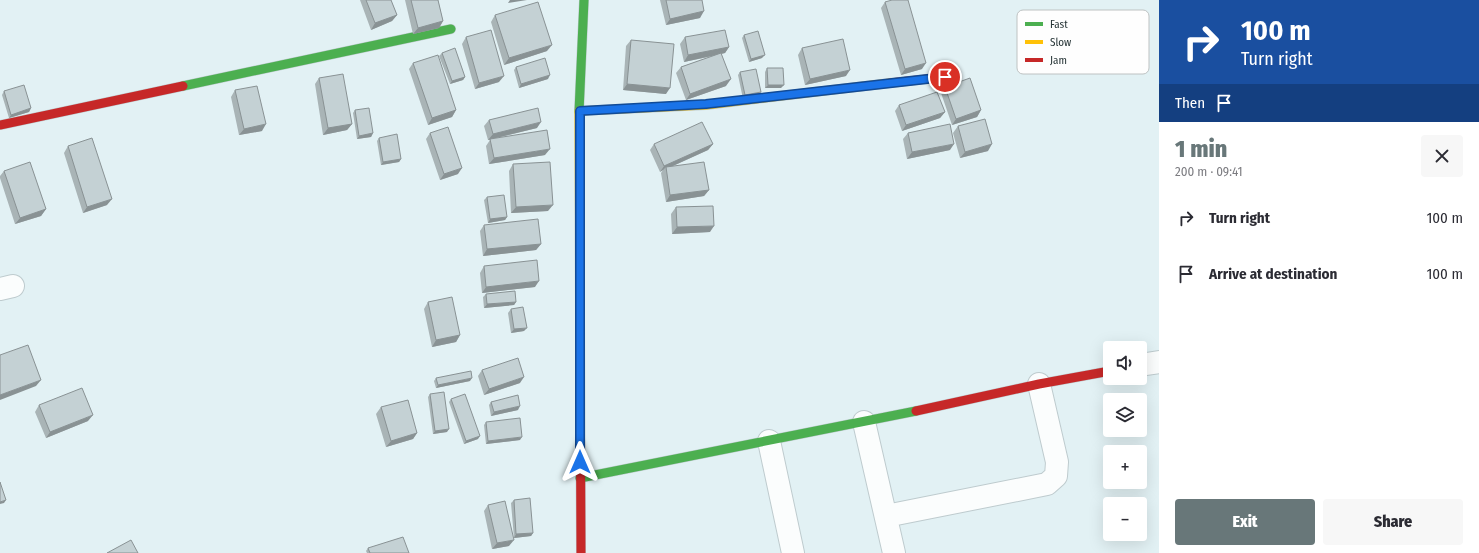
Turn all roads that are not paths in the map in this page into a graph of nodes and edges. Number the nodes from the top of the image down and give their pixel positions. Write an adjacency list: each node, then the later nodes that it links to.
1 (584, 0): 4 (street)
2 (451, 29): 5 (street)
3 (945, 77): 4 (street)
4 (580, 111): 12 (street)
5 (0, 125)
6 (1159, 362): 7 (street)
7 (1147, 364)
8 (1103, 372): 9 (street)
9 (1039, 384): 10 (street); 13 (street)
10 (864, 422): 11 (street); 13 (street)
11 (769, 441): 12 (street); 15 (street)
12 (580, 478): 14 (street)
13 (886, 516): 16 (street)
14 (581, 553)
15 (793, 553)
16 (894, 553)

